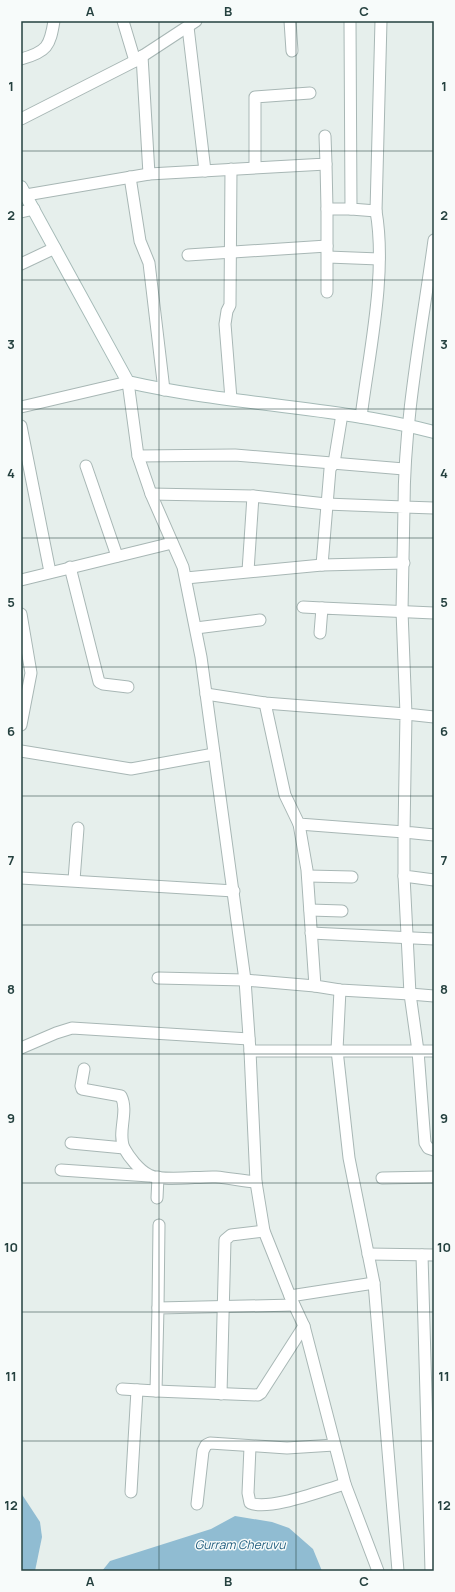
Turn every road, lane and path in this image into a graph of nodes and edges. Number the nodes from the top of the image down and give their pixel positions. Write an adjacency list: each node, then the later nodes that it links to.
1 (54, 21): 9 (street)
2 (123, 21): 8 (street)
3 (290, 21): 7 (street)
4 (350, 21): 22 (street)
5 (381, 21): 23 (street)
6 (192, 24): 8 (street); 16 (street)
7 (292, 51)
8 (138, 58): 11 (street); 17 (street)
9 (21, 59)
10 (310, 93): 14 (street)
11 (21, 119)
12 (325, 136): 13 (street)
13 (326, 164): 14 (street); 21 (street)
14 (255, 166): 15 (street)
15 (231, 169): 16 (street); 28 (street)
16 (205, 171): 17 (street)
17 (149, 174): 18 (street)
18 (130, 177): 19 (street); 34 (street)
19 (23, 191): 20 (street)
20 (34, 209): 24 (street); 26 (street)
21 (327, 209): 22 (street); 27 (street)
22 (351, 209): 23 (street)
23 (376, 211): 30 (street)
24 (21, 212)
25 (434, 240): 39 (street)
26 (55, 248): 31 (street); 33 (street)
27 (328, 252): 28 (street); 30 (street); 32 (street)
28 (230, 254): 29 (street); 35 (street)
29 (188, 255)
30 (379, 259): 38 (street)
31 (21, 264)
32 (327, 292)
33 (128, 382): 34 (street); 36 (street); 42 (street)
34 (164, 390): 35 (street)
35 (232, 399): 37 (street)
36 (21, 407)
37 (342, 414): 38 (street); 43 (street)
38 (361, 417): 39 (street)
39 (408, 425): 41 (street); 45 (street)
40 (21, 426): 57 (street)
41 (434, 432)
42 (138, 456): 43 (street); 46 (street)
43 (334, 463): 45 (street); 48 (street)
44 (86, 466): 52 (street)
45 (404, 469): 49 (street)
46 (151, 494): 47 (street); 51 (street)
47 (253, 496): 48 (street); 56 (street)
48 (326, 504): 49 (street); 54 (street)
49 (404, 507): 50 (street); 53 (street)
50 (434, 508)
51 (172, 542): 52 (street); 58 (street)
52 (117, 556): 55 (street)
53 (404, 564): 54 (street); 62 (street)
54 (322, 565): 56 (street)
55 (70, 567): 57 (street); 68 (street)
56 (248, 571): 58 (street)
57 (50, 572): 59 (street)
58 (186, 578): 66 (street)
59 (21, 580)
60 (303, 607): 61 (street)
61 (322, 608): 62 (street); 67 (street)
62 (402, 611): 63 (street); 71 (street)
63 (434, 613)
64 (21, 614): 73 (street)
65 (260, 620): 66 (street)
66 (196, 628): 69 (street)
67 (320, 633)
68 (128, 687)
69 (206, 694): 70 (street); 75 (street)
70 (265, 703): 71 (street); 76 (street)
71 (406, 714): 72 (street); 78 (street)
72 (434, 717)
73 (21, 725)
74 (21, 751): 75 (street)
75 (214, 754): 86 (street)
76 (299, 824): 78 (street); 80 (street)
77 (78, 828): 84 (street)
78 (404, 832): 79 (street); 81 (street)
79 (434, 835)
80 (308, 876): 82 (street); 87 (street)
81 (404, 876): 85 (street); 90 (street)
82 (352, 877)
83 (21, 878): 84 (street)
84 (74, 880): 86 (street)
85 (434, 880)
86 (234, 891): 93 (street)
87 (310, 910): 88 (street); 89 (street)
88 (342, 911)
89 (311, 933): 90 (street); 94 (street)
90 (407, 937): 91 (street); 96 (street)
91 (434, 939)
92 (158, 978): 93 (street)
93 (245, 980): 94 (street); 98 (street)
94 (315, 986): 95 (street)
95 (340, 990): 96 (street); 100 (street)
96 (410, 994): 97 (street); 101 (street)
97 (434, 996)
98 (250, 1045): 99 (street); 100 (street); 111 (street)
99 (21, 1048)
100 (337, 1050): 101 (street); 115 (street)
101 (418, 1051): 102 (street); 106 (street)
102 (434, 1051)
103 (84, 1069): 105 (street)
104 (71, 1143): 105 (street)
105 (124, 1148): 108 (street)
106 (434, 1150)
107 (61, 1170): 108 (street)
108 (154, 1176): 111 (street); 112 (street)
109 (434, 1177): 110 (street)
110 (382, 1178)
111 (256, 1182): 114 (street)
112 (158, 1198)
113 (159, 1225): 121 (street)
114 (264, 1231): 119 (street); 120 (street)
115 (368, 1254): 116 (street); 118 (street)
116 (422, 1255): 117 (street); 134 (street)
117 (434, 1255)
118 (374, 1283): 119 (street); 133 (street)
119 (292, 1301): 120 (street); 122 (street)
120 (223, 1307): 121 (street); 126 (street)
121 (158, 1308): 125 (street)
122 (304, 1326): 126 (street); 127 (street)
123 (122, 1389): 124 (street)
124 (137, 1390): 125 (street); 130 (street)
125 (156, 1391): 126 (street)
126 (221, 1394)
127 (334, 1445): 128 (street); 129 (street)
128 (250, 1446): 129 (street); 131 (street)
129 (345, 1484): 132 (street)
130 (131, 1492)
131 (197, 1504)
132 (378, 1571)
133 (398, 1571)
134 (431, 1571)

